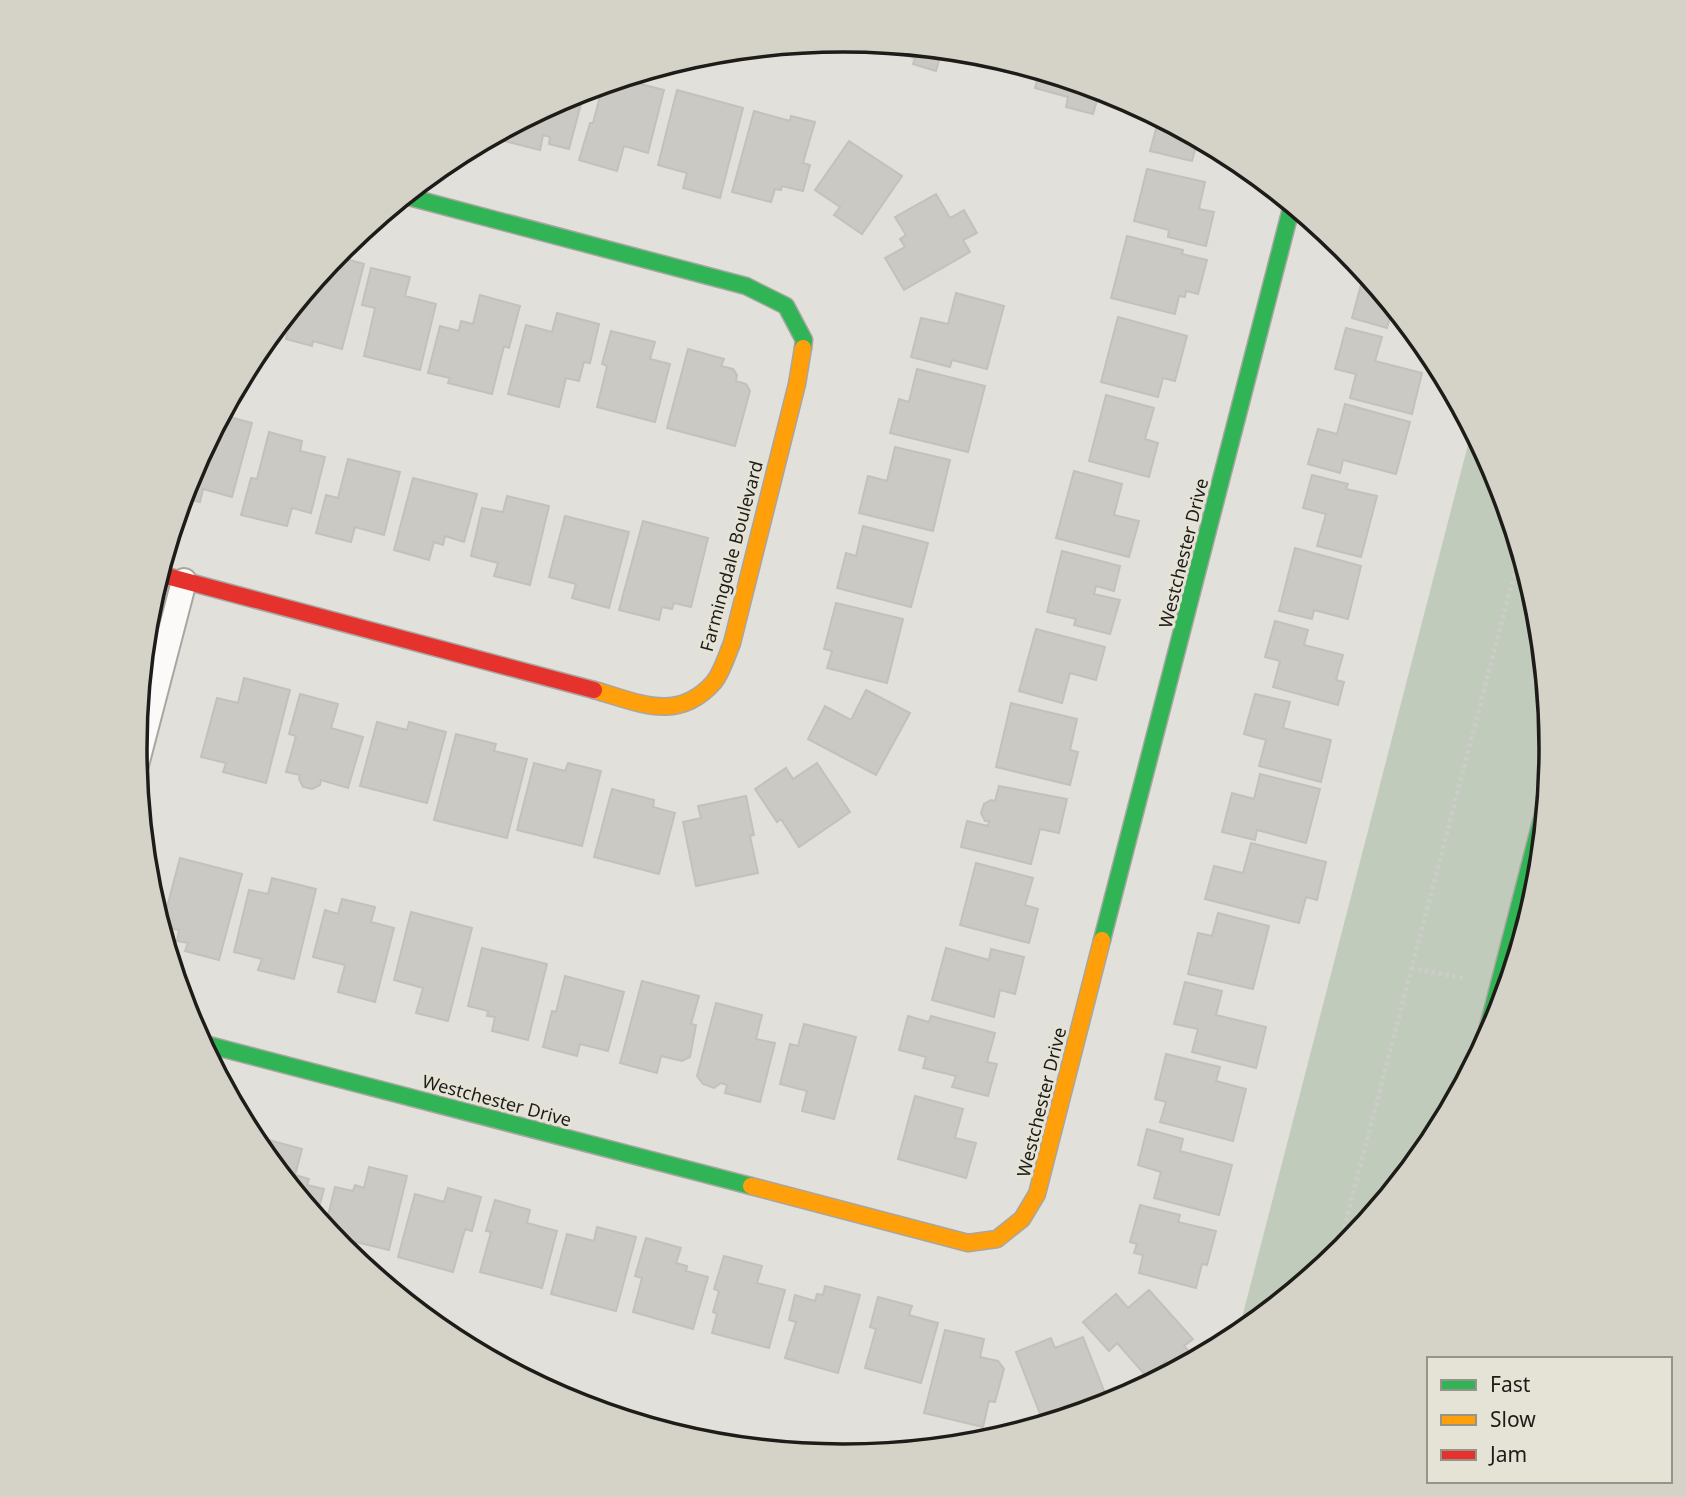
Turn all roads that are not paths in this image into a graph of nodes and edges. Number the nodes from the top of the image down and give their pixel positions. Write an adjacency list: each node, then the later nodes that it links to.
1 (416, 199): 4 (street, Farmingdale Boulevard)
2 (1290, 215): 8 (street, Westchester Drive)
3 (169, 577): 4 (street, Farmingdale Boulevard)
4 (184, 581): 5 (street)
5 (148, 720)
6 (1528, 874): 7 (street)
7 (1504, 965)
8 (215, 1047)

